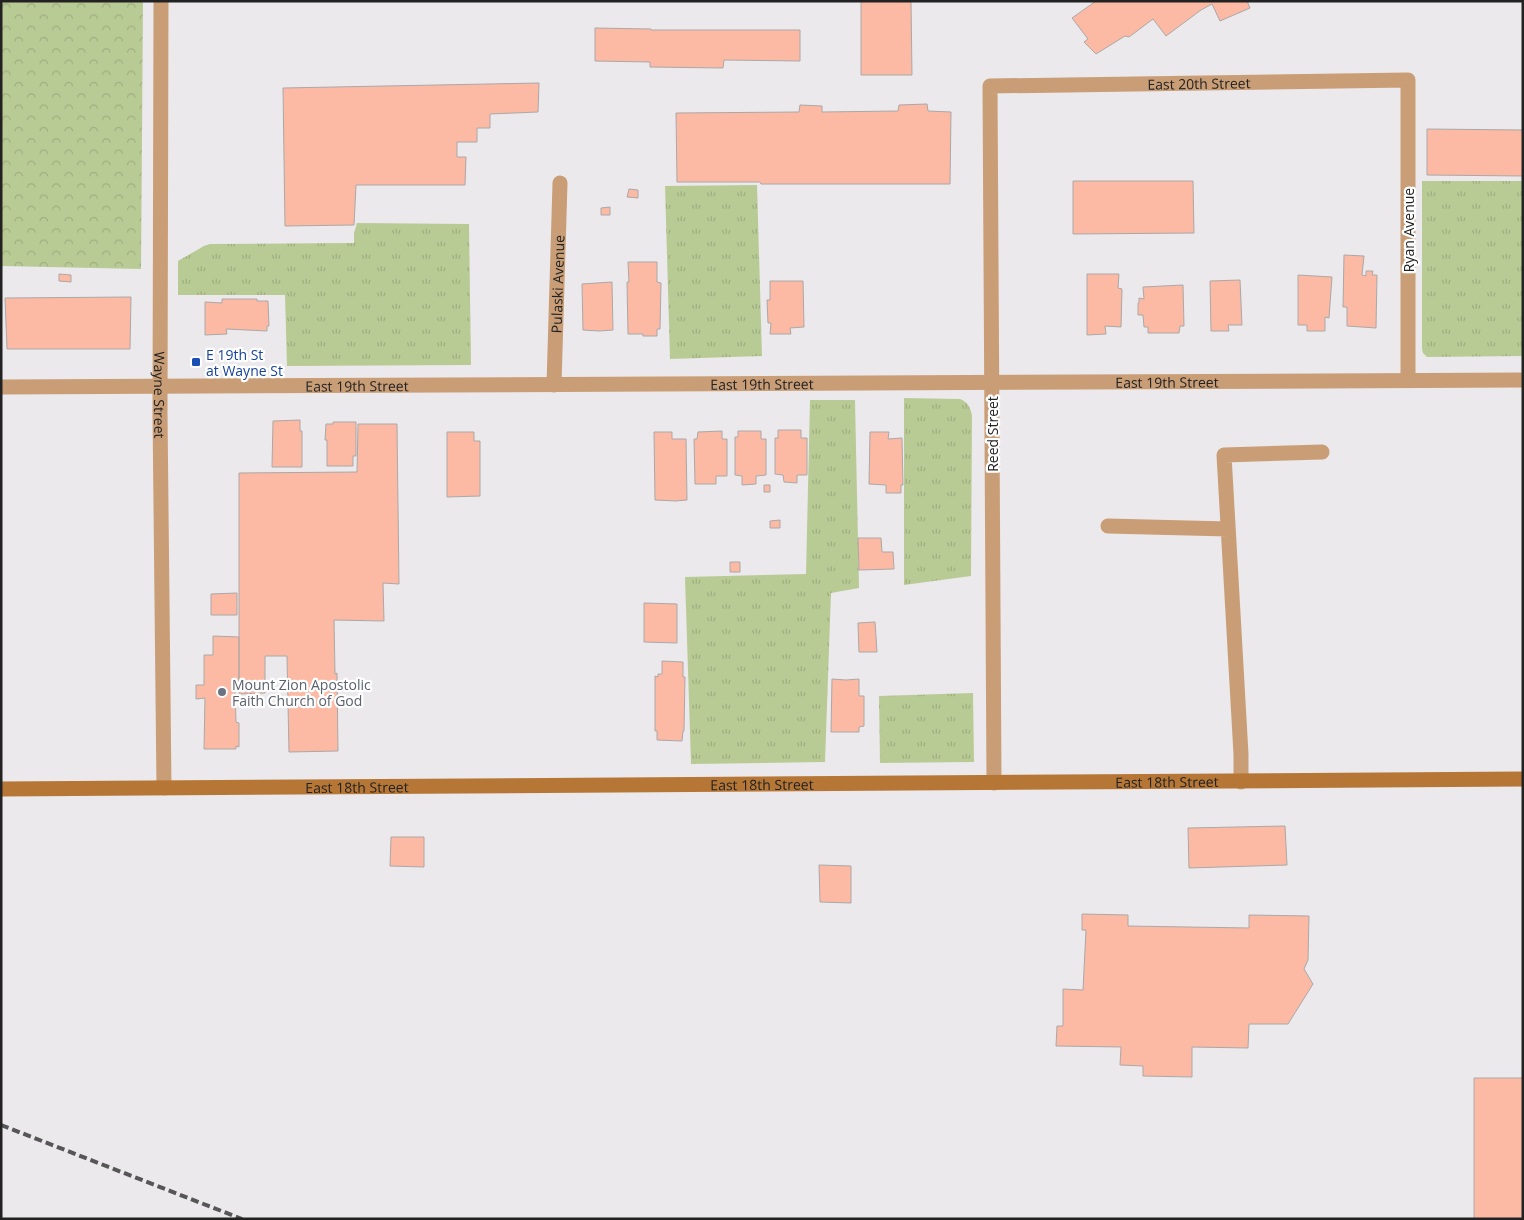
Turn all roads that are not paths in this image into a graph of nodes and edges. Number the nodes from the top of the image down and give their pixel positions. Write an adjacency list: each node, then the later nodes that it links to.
1 (161, 1): 9 (street, Wayne Street)
2 (1408, 80): 3 (street, East 20th Street); 5 (street, Ryan Avenue)
3 (990, 86): 7 (street, Reed Street)
4 (560, 183): 8 (street, Pulaski Avenue)
5 (1408, 380): 6 (street, East 19th Street); 7 (street, East 19th Street)
6 (1523, 380)
7 (992, 383): 8 (street, East 19th Street); 16 (street, Reed Street)
8 (554, 385): 9 (street, East 19th Street)
9 (160, 386): 10 (street, East 19th Street); 17 (street, Wayne Street)
10 (1, 387)
11 (1322, 452): 13 (street)
12 (1108, 526): 13 (street)
13 (1228, 529): 15 (street)
14 (1523, 780): 15 (main road, East 18th Street)
15 (1241, 782): 16 (main road, East 18th Street)
16 (994, 783): 17 (main road, East 18th Street)
17 (164, 788): 18 (main road, East 18th Street)
18 (1, 789)

